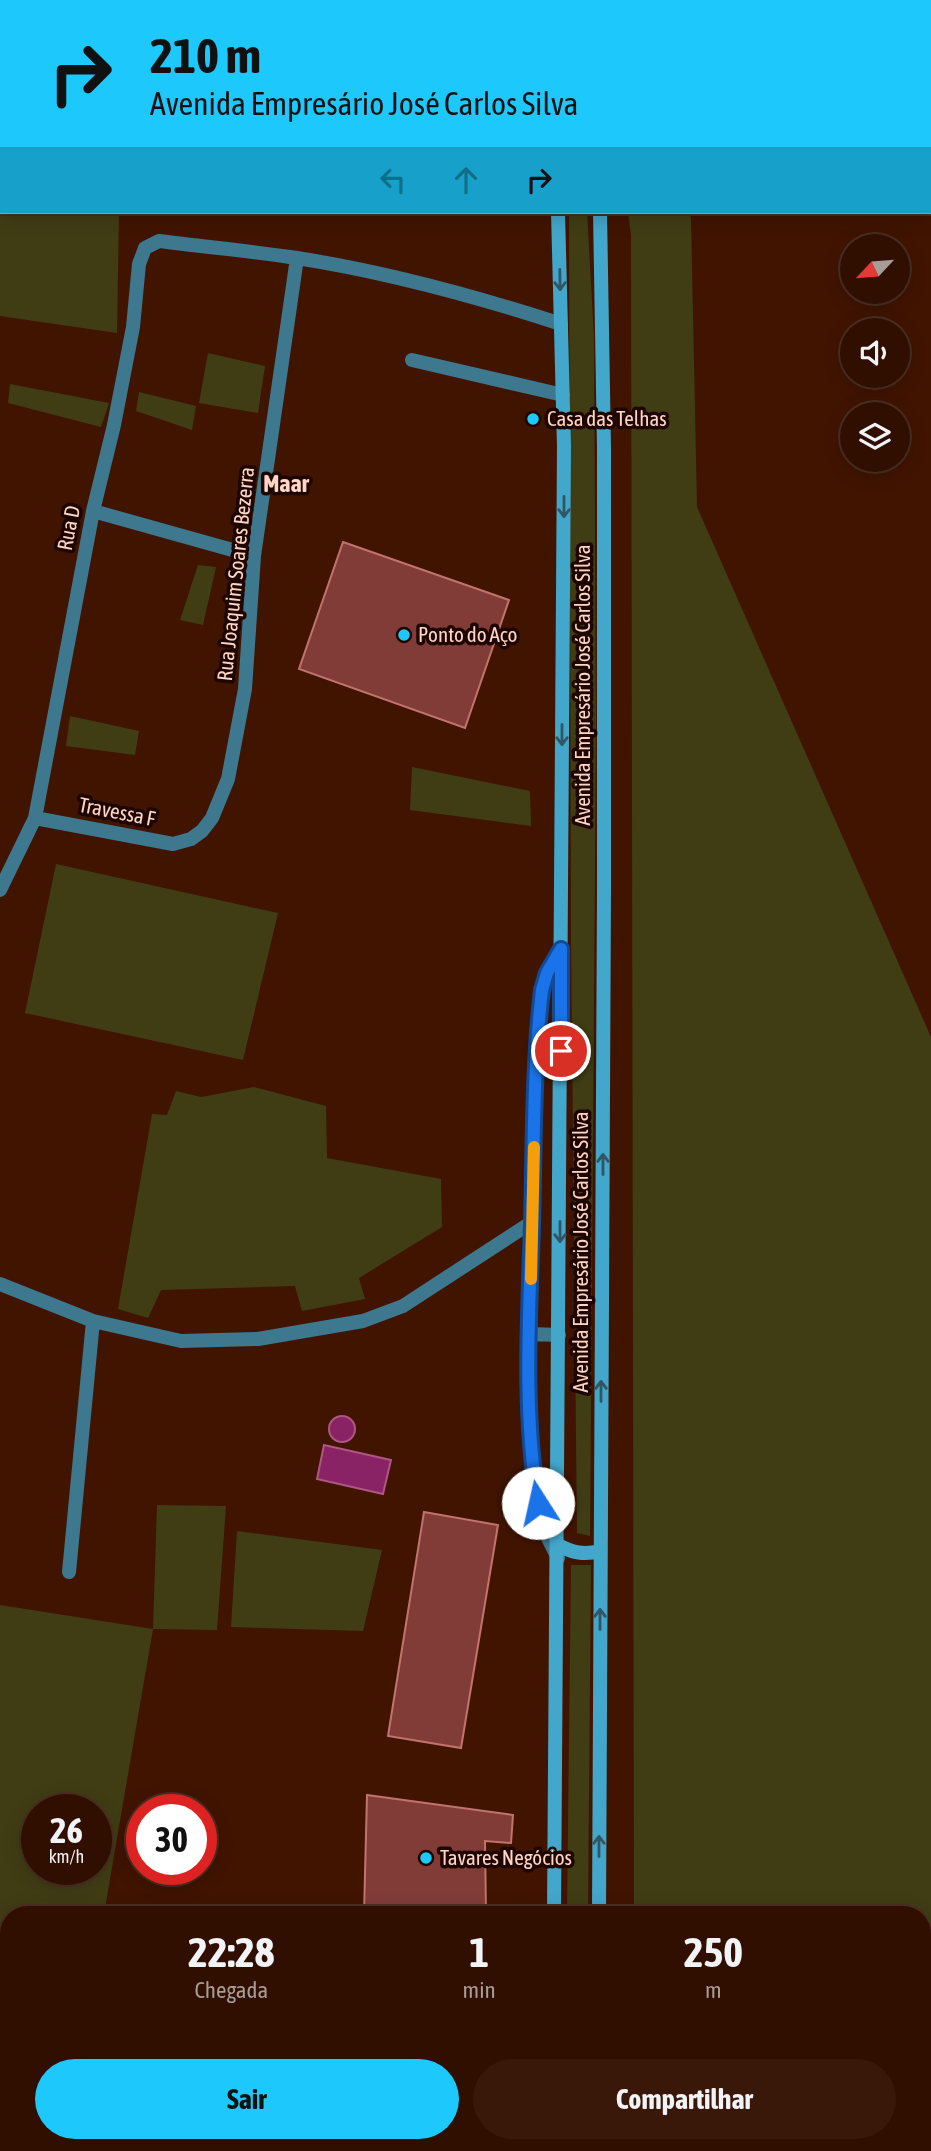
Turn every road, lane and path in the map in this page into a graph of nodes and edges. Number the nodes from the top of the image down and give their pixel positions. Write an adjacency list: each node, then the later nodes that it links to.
1 (558, 214): 4 (main road, Avenida Empresário José Carlos Silva, one-way to 4)
2 (600, 214): 18 (main road, Avenida Empresário José Carlos Silva, one-way to 2)
3 (298, 258): 4 (street); 7 (street, Rua D); 8 (street, Rua Joaquim Soares Bezerra)
4 (561, 324): 6 (main road, Avenida Empresário José Carlos Silva)
5 (412, 360): 6 (street)
6 (563, 395): 12 (main road, Avenida Empresário José Carlos Silva, one-way to 12)
7 (93, 510): 8 (street); 9 (street, Rua D)
8 (254, 556): 10 (street, Rua Joaquim Soares Bezerra)
9 (35, 818): 10 (street, Travessa F); 11 (street, Rua D)
10 (191, 839)
11 (0, 890)
12 (561, 949): 13 (street); 17 (main road, Avenida Empresário José Carlos Silva, one-way to 17)
13 (532, 1222): 15 (street); 16 (street)
14 (0, 1284): 15 (street)
15 (93, 1321): 20 (street)
16 (530, 1334): 17 (street); 19 (street)
17 (559, 1335): 19 (main road, Avenida Empresário José Carlos Silva)
18 (600, 1551): 19 (main road); 22 (main road, Avenida Empresário José Carlos Silva, one-way to 18)
19 (558, 1552): 21 (main road, Avenida Empresário José Carlos Silva)
20 (69, 1572)
21 (554, 1906)
22 (599, 1906)

